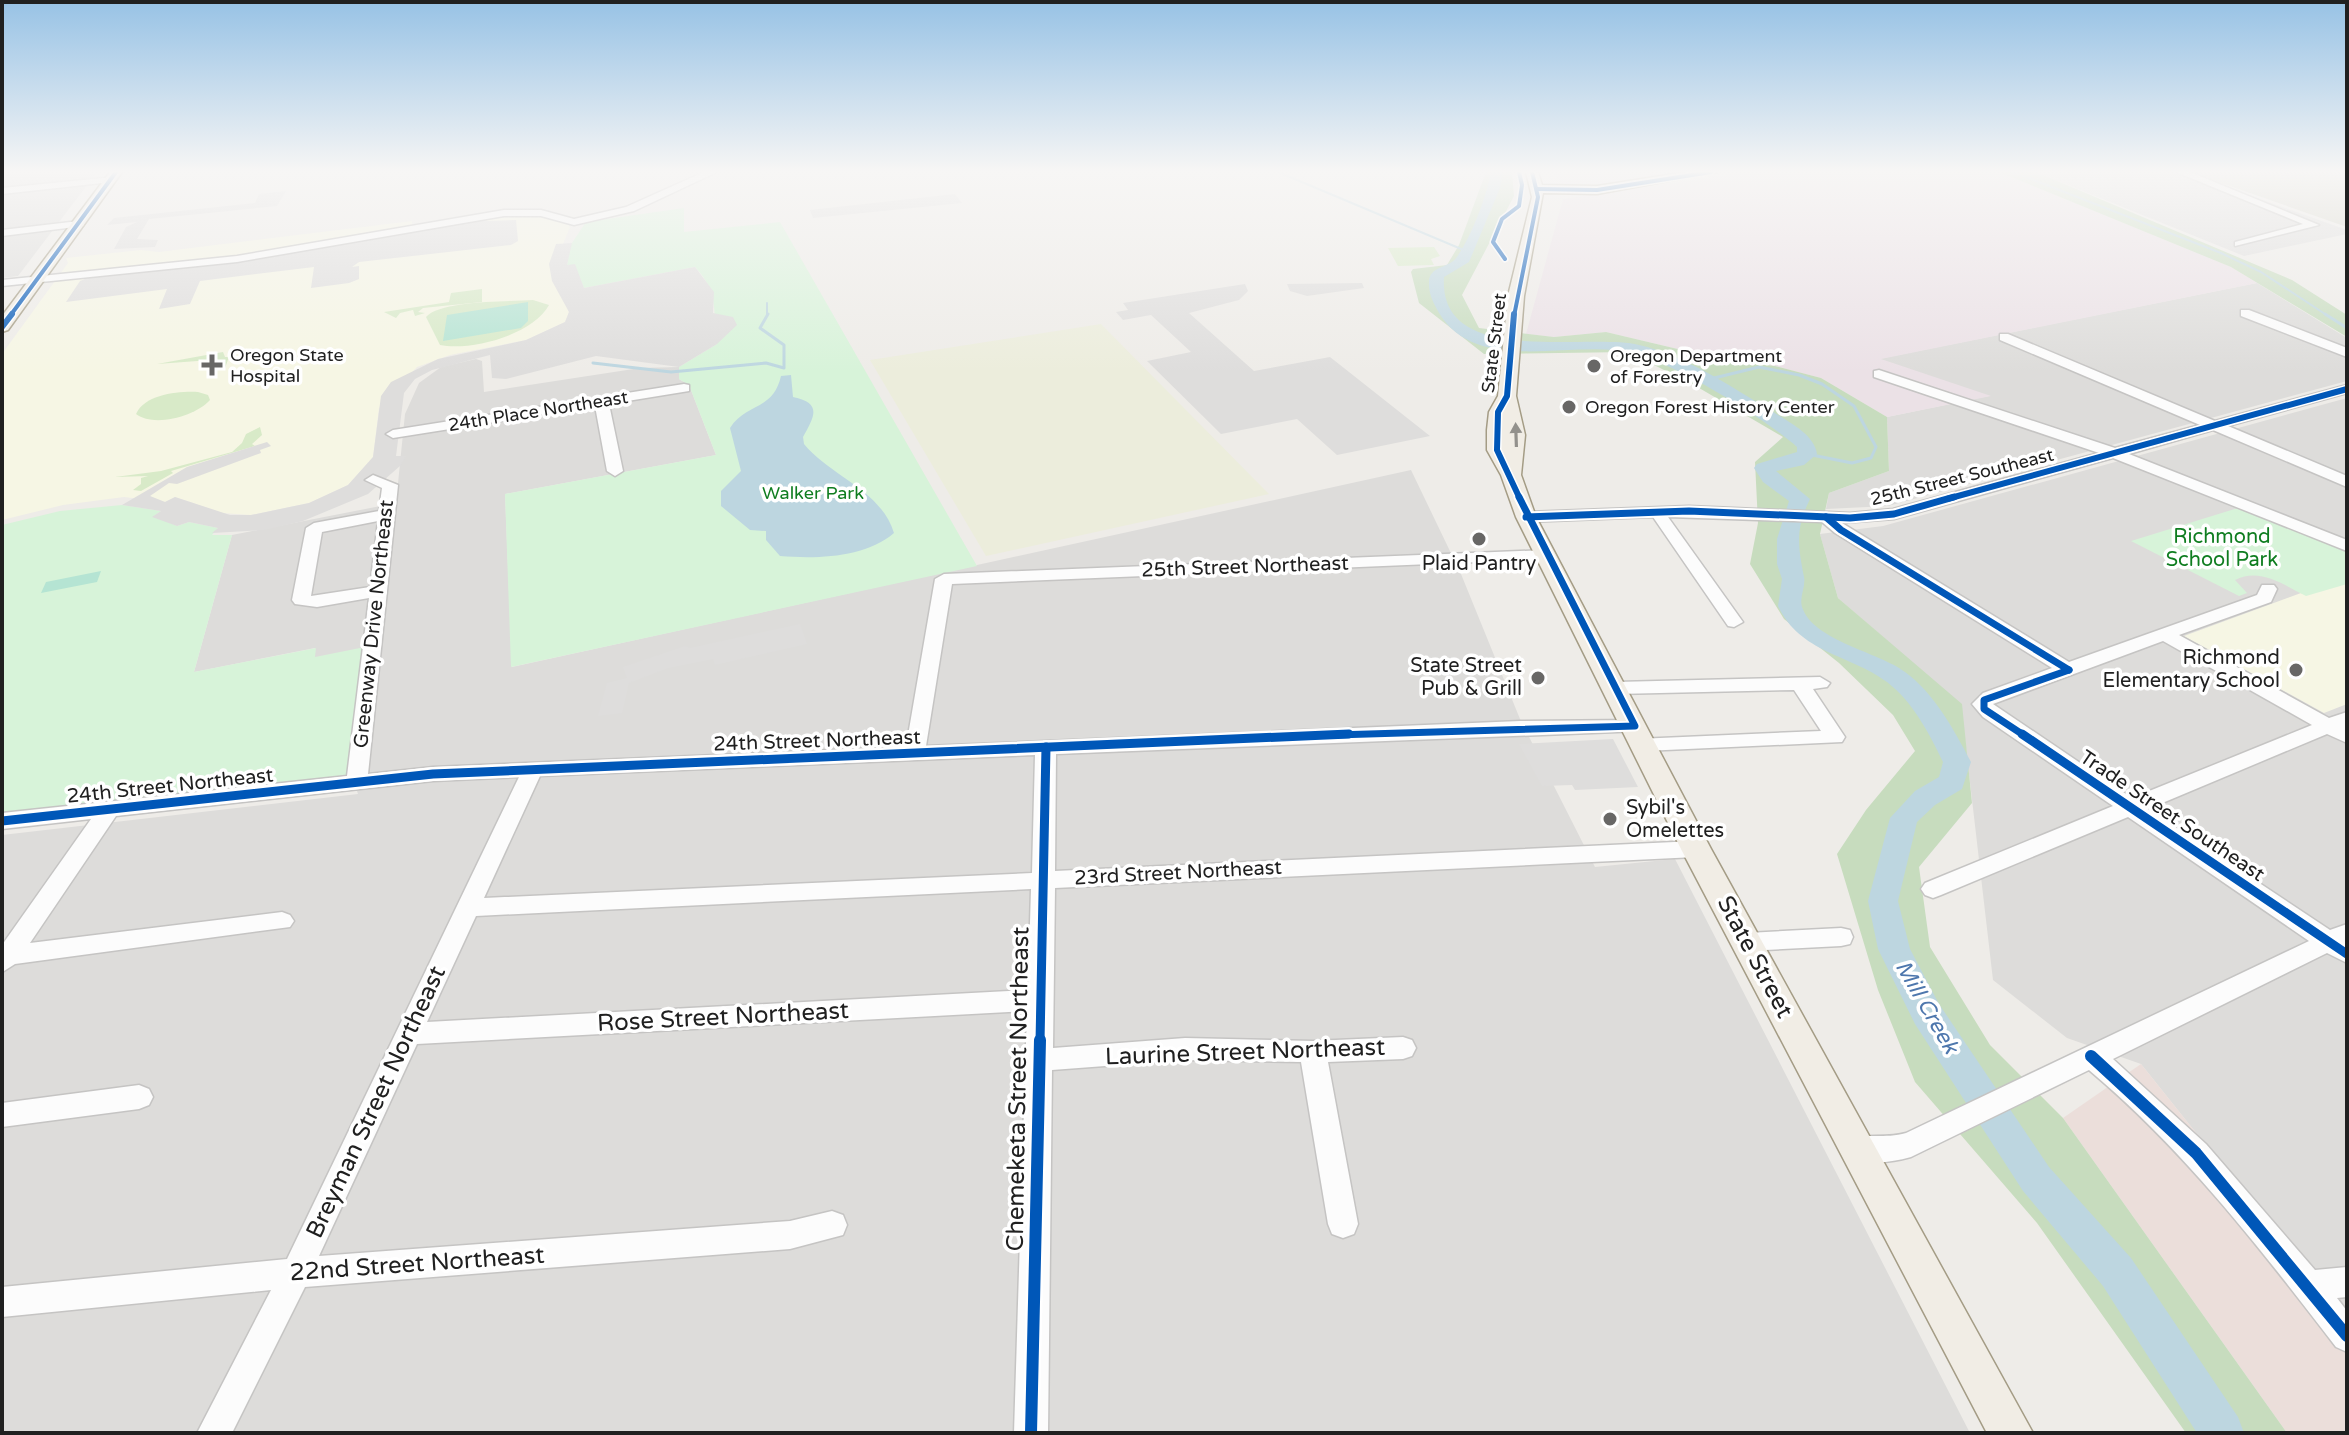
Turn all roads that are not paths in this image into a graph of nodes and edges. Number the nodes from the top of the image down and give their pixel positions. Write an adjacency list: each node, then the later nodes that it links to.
1 (68, 239): 6 (main road)
2 (353, 239): 6 (street)
3 (1527, 239): 24 (main road, State Street)
4 (2259, 239): 5 (street)
5 (2239, 244)
6 (39, 278): 7 (street); 9 (main road)
7 (2, 283)
8 (2245, 313): 11 (street)
9 (4, 323)
10 (2004, 337): 15 (street)
11 (2347, 353)
12 (684, 388): 14 (street, 24th Place Northeast)
13 (2347, 389): 15 (street, 25th Street Southeast)
14 (601, 401): 16 (street, 24th Place Northeast); 19 (street)
15 (2213, 426): 17 (street, 25th Street Southeast); 21 (street)
16 (393, 434)
17 (2132, 448): 18 (street, 25th Street Southeast); 18 (street); 26 (street)
18 (2114, 453): 25 (street, 25th Street Southeast); 27 (street)
19 (615, 471)
20 (373, 480): 23 (street, Greenway Drive Northeast)
21 (2347, 482)
22 (1657, 512): 24 (street, 25th Street Southeast); 25 (street, 25th Street Southeast); 31 (street)
23 (385, 515): 30 (street, Greenway Drive Northeast); 30 (street)
24 (1526, 517): 28 (main road, State Street)
25 (1826, 517): 33 (street)
26 (2347, 533)
27 (2347, 546)
28 (1546, 555): 36 (main road, State Street); 40 (street, 25th Street Northeast)
29 (2268, 589): 32 (street)
30 (376, 591): 42 (street, Greenway Drive Northeast)
31 (1734, 622)
32 (2165, 635): 33 (street); 37 (street)
33 (2069, 670): 43 (street, Trade Street Southeast)
34 (1799, 683): 35 (street); 36 (street); 38 (street, 24th Street Northeast)
35 (1820, 683)
36 (1616, 688): 38 (main road, State Street)
37 (2341, 727): 43 (street)
38 (1640, 735): 39 (street, 24th Street Northeast); 46 (main road, State Street)
39 (1046, 747): 40 (street, 24th Street Northeast); 47 (street, Chemeketa Street Northeast)
40 (915, 753): 41 (street, 24th Street Northeast)
41 (533, 769): 42 (street, 24th Street Northeast); 49 (street, Breyman Street Northeast)
42 (357, 782): 44 (street, 24th Street Northeast)
43 (2130, 806): 48 (street); 53 (street, Trade Street Southeast)
44 (110, 808): 45 (street, 24th Street Northeast); 54 (street)
45 (2, 821)
46 (1696, 849): 47 (street, 23rd Street Northeast); 52 (main road, State Street)
47 (1043, 880): 49 (street, 23rd Street Northeast); 55 (street, Chemeketa Street Northeast)
48 (1933, 889)
49 (469, 908): 56 (street, Breyman Street Northeast)
50 (282, 921): 54 (street)
51 (1841, 937): 52 (street)
52 (1747, 942): 63 (main road, State Street)
53 (2341, 943): 59 (street)
54 (4, 959)
55 (1039, 1000): 56 (street, Rose Street Northeast); 60 (street, Chemeketa Street Northeast)
56 (407, 1034): 66 (street, Breyman Street Northeast)
57 (1403, 1048): 58 (street, Laurine Street Northeast)
58 (1313, 1052): 60 (street, Laurine Street Northeast); 64 (street)
59 (2091, 1056): 63 (street); 68 (street)
60 (1039, 1060): 72 (street, Chemeketa Street Northeast)
61 (139, 1097): 62 (street)
62 (2, 1115)
63 (1858, 1148): 73 (main road, State Street)
64 (1343, 1224)
65 (832, 1225): 66 (street, 22nd Street Northeast)
66 (296, 1273): 69 (street, 22nd Street Northeast); 71 (street, Breyman Street Northeast)
67 (2347, 1282): 68 (street)
68 (2308, 1286): 70 (street)
69 (2, 1302)
70 (2347, 1336)
71 (214, 1433)
72 (1031, 1433)
73 (2011, 1433)

